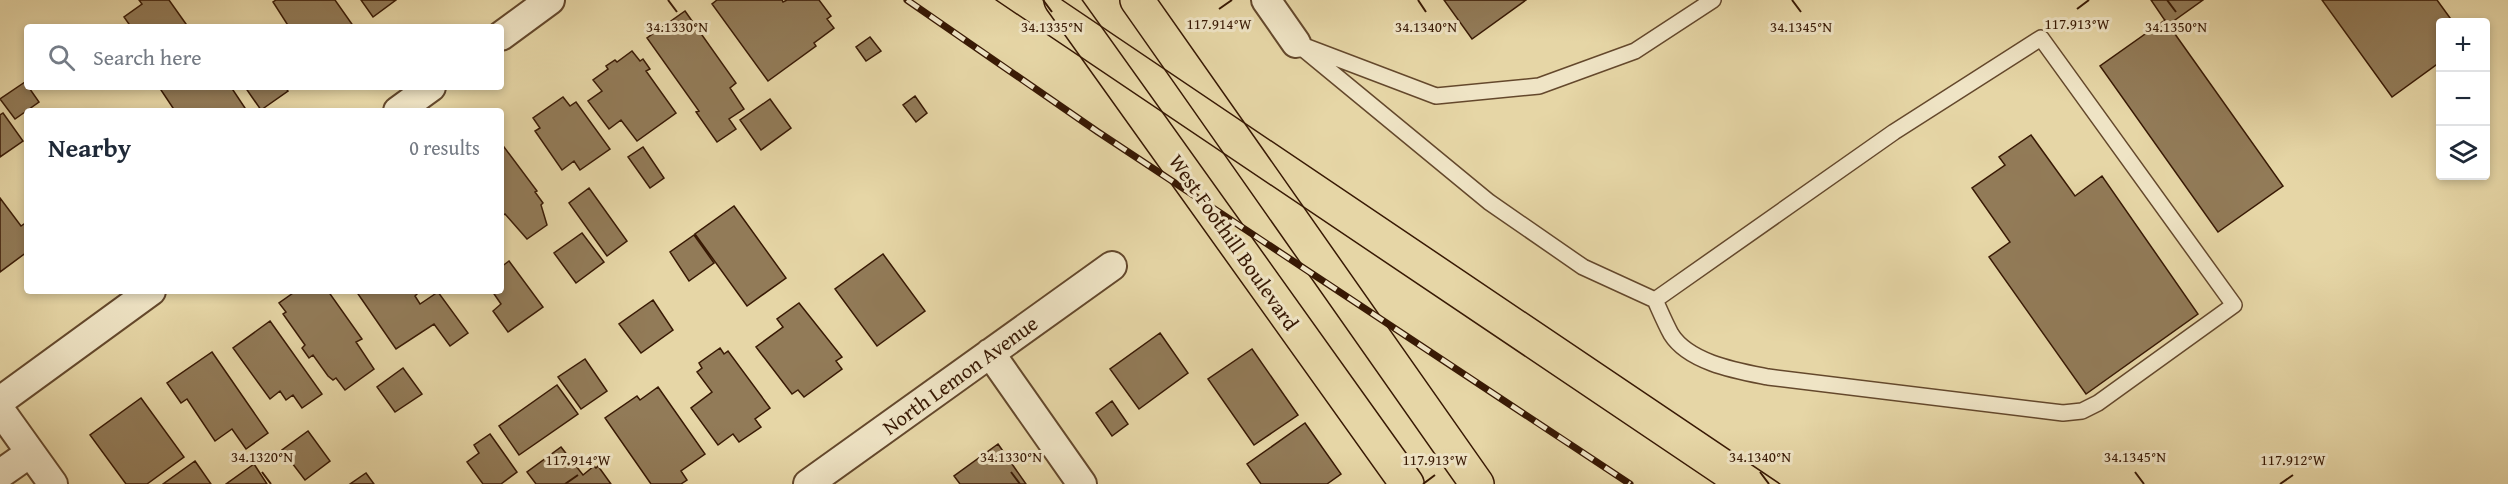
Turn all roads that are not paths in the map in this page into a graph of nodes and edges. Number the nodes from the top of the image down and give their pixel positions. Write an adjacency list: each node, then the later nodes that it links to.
1 (550, 0): 6 (street)
2 (1061, 0): 21 (main road, West Foothill Boulevard)
3 (1137, 0): 22 (main road)
4 (1266, 0): 7 (street)
5 (1713, 0): 7 (lane)
6 (504, 34)
7 (1296, 43): 12 (lane)
8 (426, 90): 9 (street)
9 (402, 108)
10 (1112, 266): 13 (street, North Lemon Avenue)
11 (147, 294): 14 (street)
12 (1655, 300): 12 (lane)
13 (990, 353): 19 (street, North Lemon Avenue); 20 (street)
14 (0, 401)
15 (0, 410): 16 (street)
16 (30, 453): 17 (street); 18 (street)
17 (0, 474)
18 (53, 484)
19 (808, 484)
20 (1082, 484)
21 (1407, 484)
22 (1477, 484)

